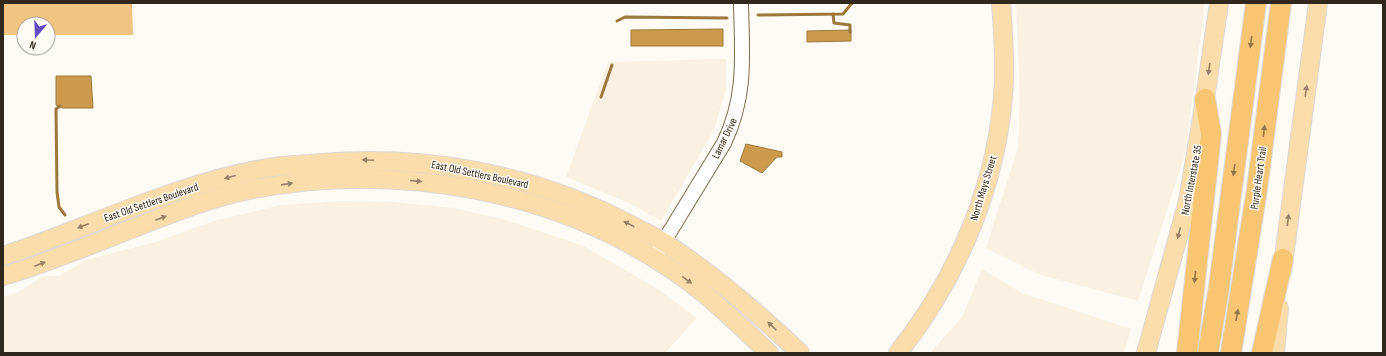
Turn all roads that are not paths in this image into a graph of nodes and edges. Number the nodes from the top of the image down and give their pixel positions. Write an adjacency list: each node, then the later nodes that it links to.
1 (741, 3): 8 (street, Lamar Drive)
2 (1001, 3): 15 (main road, North Mays Street)
3 (1218, 3): 7 (main road, North Interstate 35, one-way to 7)
4 (1256, 3): 18 (highway, one-way to 18)
5 (1281, 3): 19 (highway, Purple Heart Trail, one-way to 5)
6 (1318, 3): 11 (main road, one-way to 6)
7 (1205, 99): 16 (main road, North Interstate 35, one-way to 16); 17 (highway, one-way to 17)
8 (664, 242): 9 (main road, East Old Settlers Boulevard, one-way to 9); 10 (street, Lamar Drive); 14 (main road, East Old Settlers Boulevard, one-way to 8)
9 (3, 256)
10 (654, 258): 12 (main road, East Old Settlers Boulevard, one-way to 10); 13 (main road, East Old Settlers Boulevard, one-way to 13)
11 (1283, 259): 20 (highway); 21 (main road)
12 (3, 276)
13 (769, 353)
14 (800, 353)
15 (898, 353)
16 (1146, 353)
17 (1187, 353)
18 (1208, 353)
19 (1231, 353)
20 (1262, 353)
21 (1275, 353)

